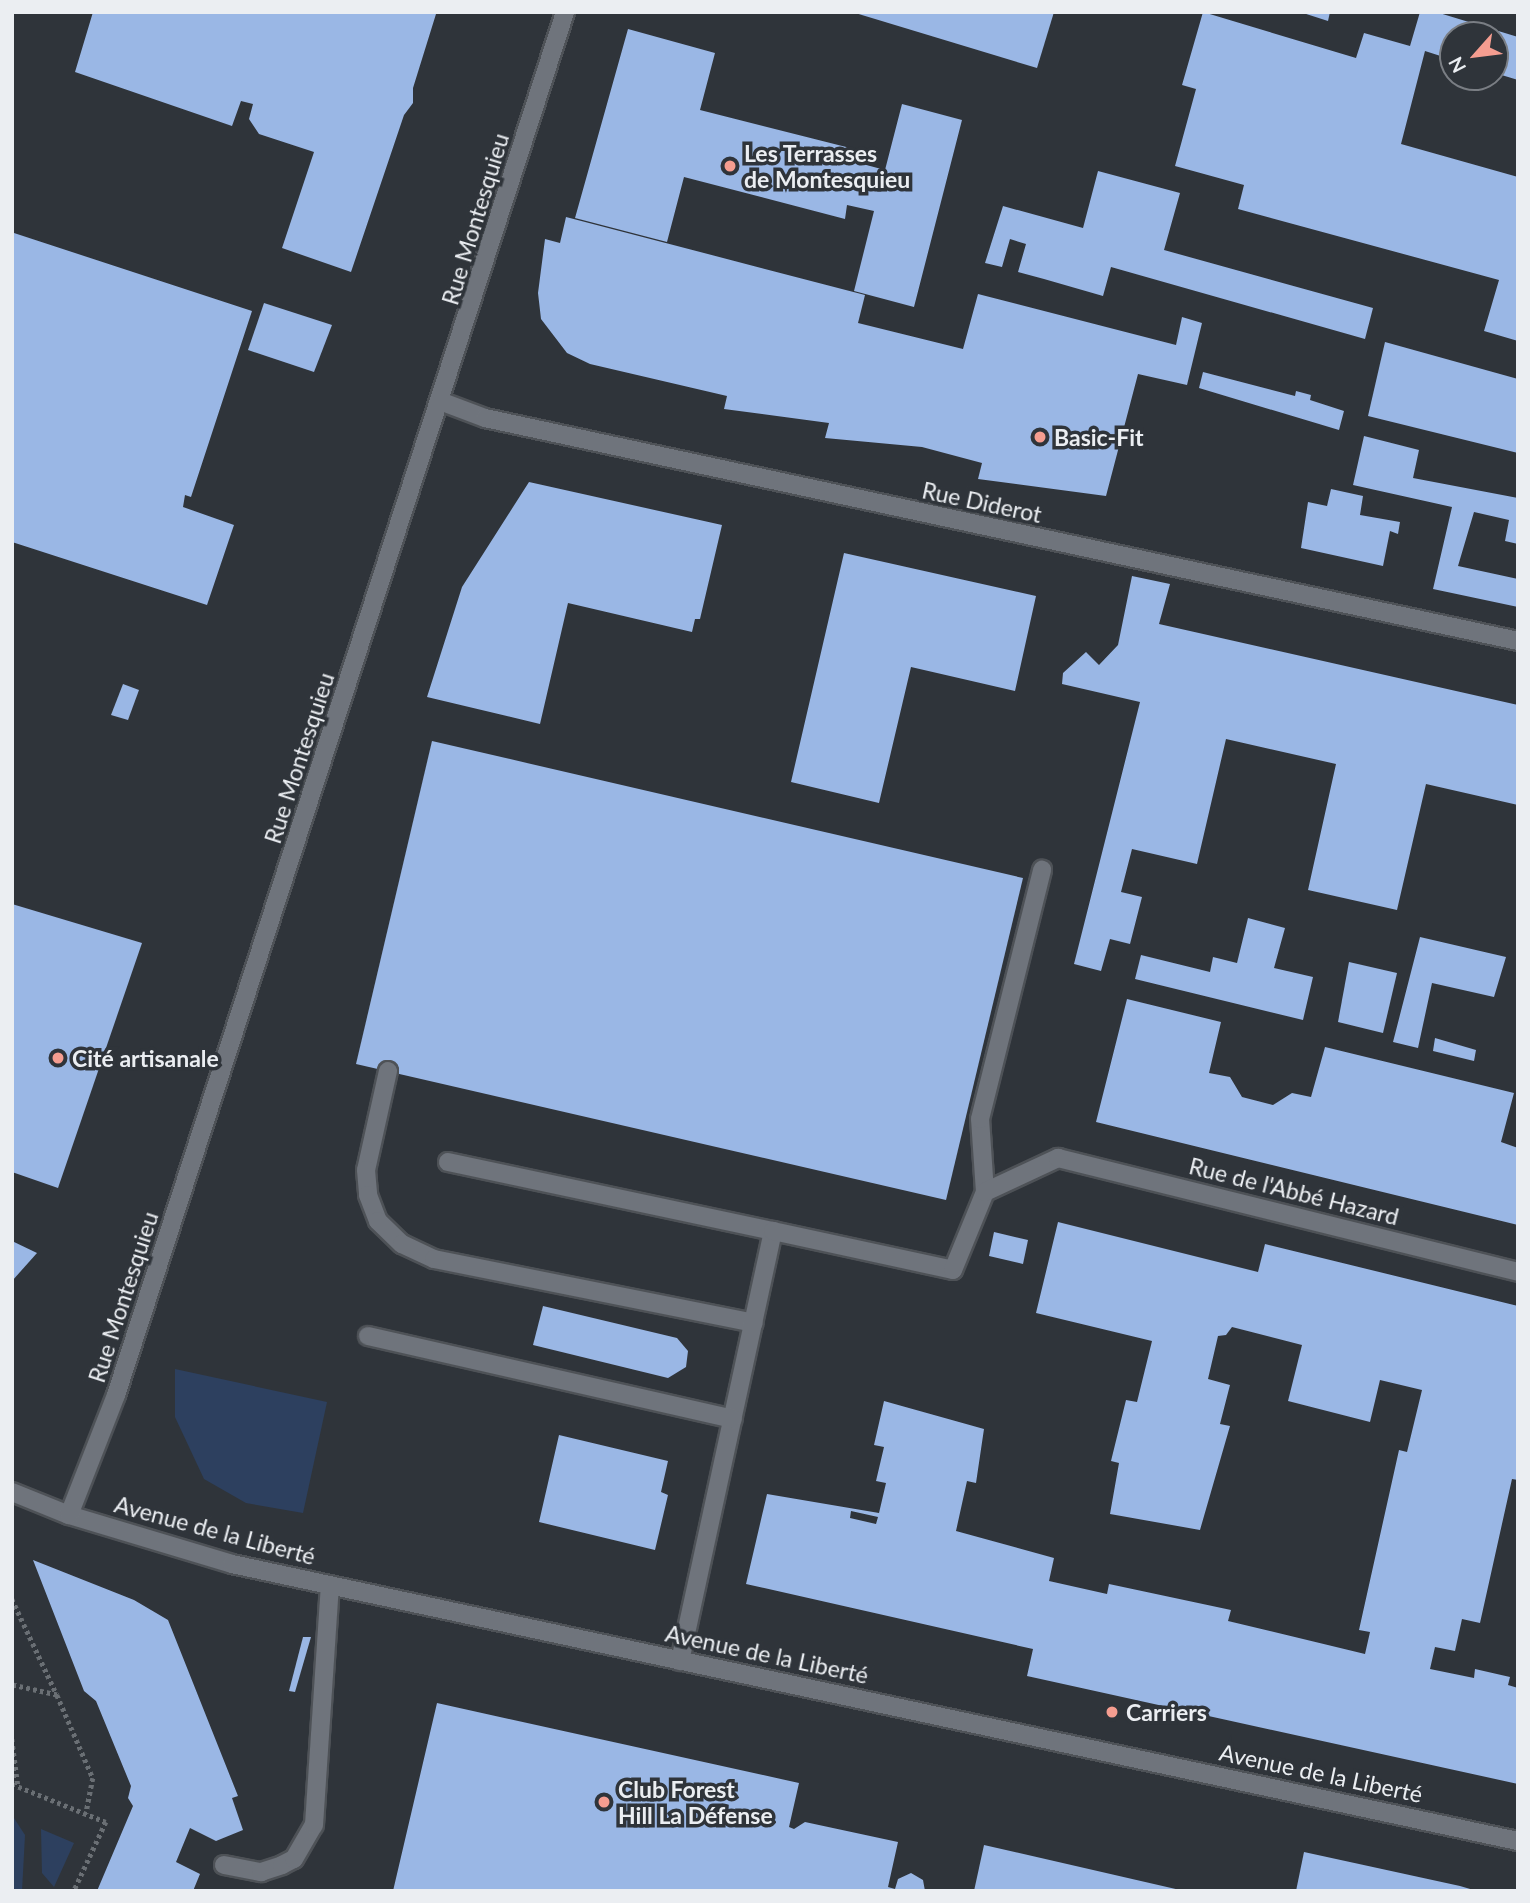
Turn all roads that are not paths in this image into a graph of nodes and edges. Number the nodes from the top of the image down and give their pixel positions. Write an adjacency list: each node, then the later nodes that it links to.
1 (565, 12): 2 (street, Rue Montesquieu)
2 (440, 401): 3 (street, Rue Diderot); 14 (street, Rue Montesquieu)
3 (1518, 641)
4 (1042, 870): 7 (street)
5 (388, 1071): 10 (street)
6 (449, 1162): 8 (street)
7 (985, 1192): 8 (street); 9 (street, Rue de l'Abbé Hazard)
8 (773, 1231): 10 (street)
9 (1518, 1272)
10 (754, 1323): 12 (street)
11 (368, 1336): 12 (street)
12 (733, 1419): 16 (street)
13 (12, 1492): 14 (street, Avenue de la Liberté)
14 (69, 1515): 15 (street, Avenue de la Liberté)
15 (330, 1586): 16 (street, Avenue de la Liberté); 18 (street)
16 (680, 1661): 17 (street, Avenue de la Liberté)
17 (1518, 1841)
18 (224, 1865)

